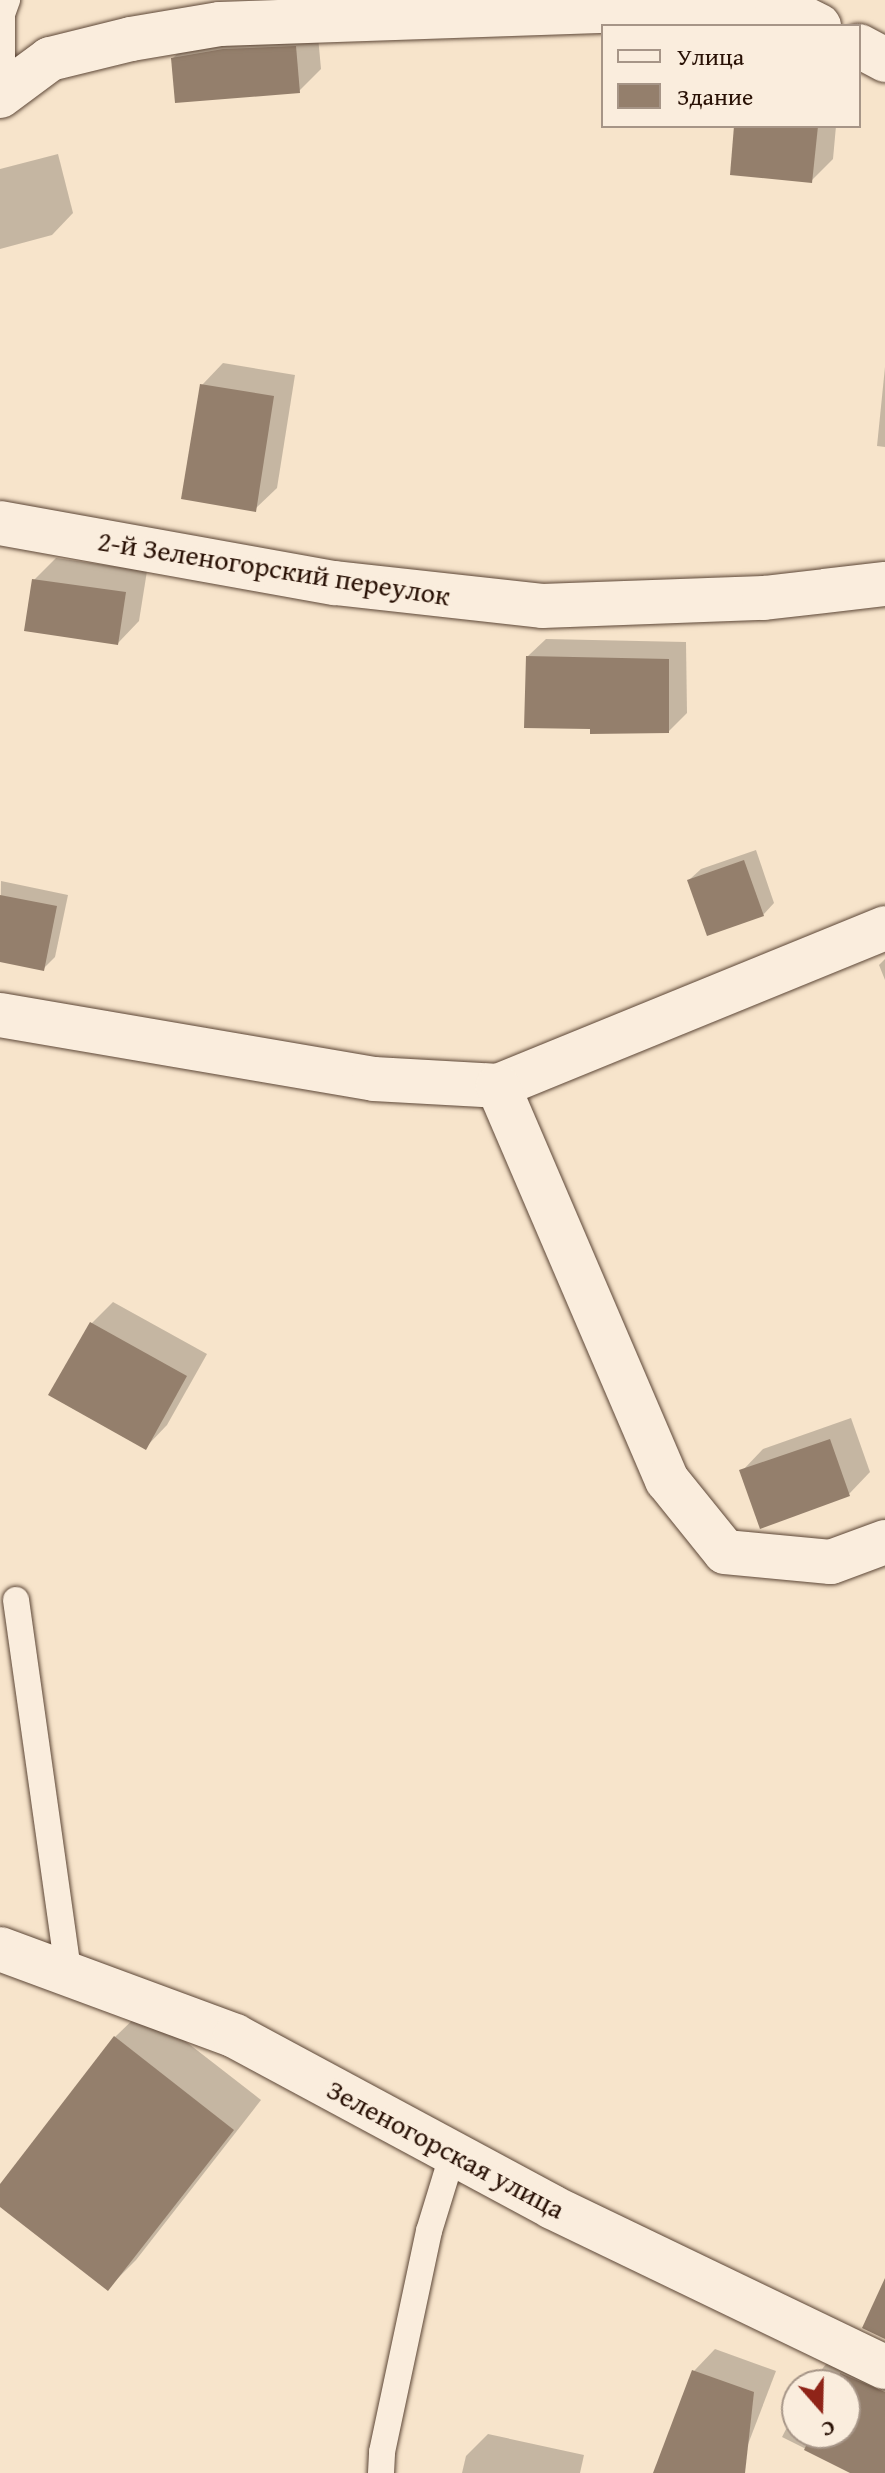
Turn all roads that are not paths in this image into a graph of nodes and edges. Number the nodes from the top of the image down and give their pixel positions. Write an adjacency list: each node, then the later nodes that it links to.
1 (7, 0): 5 (lane)
2 (815, 24): 5 (street)
3 (861, 47): 4 (street)
4 (885, 60)
5 (1, 94)
6 (0, 523): 7 (street, 2-й Зеленогорский переулок)
7 (885, 584)
8 (885, 928): 10 (street)
9 (0, 1015): 10 (street)
10 (498, 1086): 11 (street)
11 (885, 1542)
12 (16, 1600): 14 (lane)
13 (0, 1949): 14 (street, Зеленогорская улица)
14 (69, 1975): 15 (street, Зеленогорская улица)
15 (453, 2153): 16 (street, Зеленогорская улица); 17 (lane)
16 (885, 2367)
17 (381, 2473)

